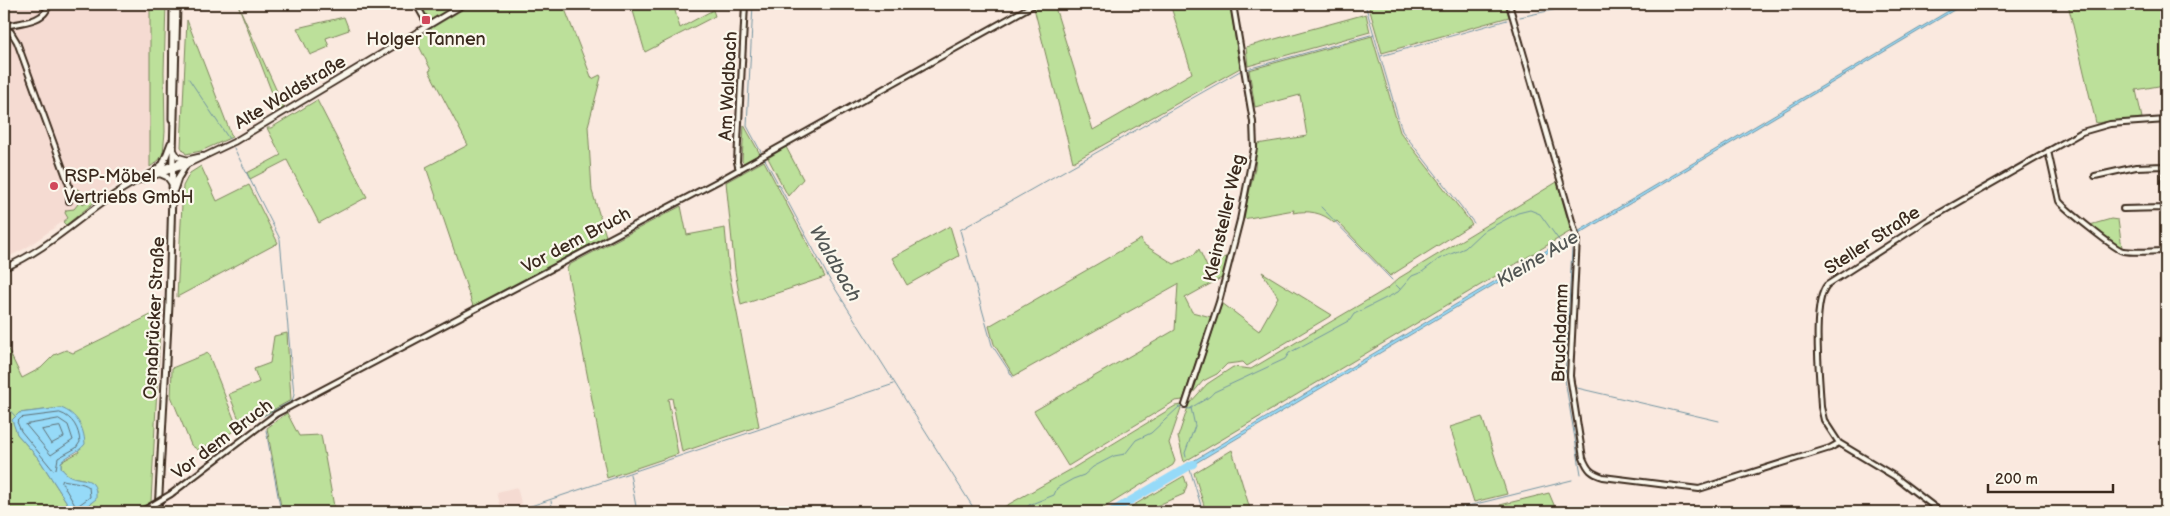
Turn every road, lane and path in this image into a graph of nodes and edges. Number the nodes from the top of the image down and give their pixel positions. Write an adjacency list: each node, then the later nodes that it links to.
1 (48, 4): 11 (street)
2 (172, 4): 13 (main road, Osnabrücker Straße)
3 (177, 4): 13 (main road, Osnabrücker Straße)
4 (416, 4): 10 (street)
5 (464, 4): 10 (street, Alte Waldstraße)
6 (745, 4): 21 (street, Am Waldbach)
7 (1035, 4): 21 (street, Vor dem Bruch)
8 (1233, 4): 32 (street, Kleinsteller Weg)
9 (1509, 4): 33 (street, Bruchdamm)
10 (428, 25): 18 (street, Alte Waldstraße)
11 (4, 27): 26 (street)
12 (2166, 120): 17 (street, Steller Straße)
13 (173, 124): 14 (main road, Osnabrücker Straße)
14 (173, 138): 15 (main road, Osnabrücker Straße); 22 (main road)
15 (173, 149): 18 (street); 20 (main road, Osnabrücker Straße)
16 (2166, 150): 19 (street)
17 (2048, 151): 30 (street); 33 (street, Steller Straße)
18 (187, 162): 20 (street, Alte Waldstraße); 25 (main road)
19 (2164, 166): 23 (street); 27 (street)
20 (172, 167): 22 (street, Alte Waldstraße); 24 (main road, Osnabrücker Straße)
21 (739, 170): 34 (street, Vor dem Bruch, bridge)
22 (159, 172): 24 (street); 31 (street, Alte Waldstraße)
23 (2095, 176)
24 (172, 184): 25 (main road, Osnabrücker Straße)
25 (172, 196): 35 (main road, Osnabrücker Straße)
26 (69, 201)
27 (2164, 208): 28 (street); 29 (street)
28 (2123, 209)
29 (2166, 238)
30 (2166, 251)
31 (4, 268)
32 (1185, 405)
33 (1839, 443): 36 (street, Steller Straße)
34 (138, 512)
35 (158, 512)
36 (1941, 512)

